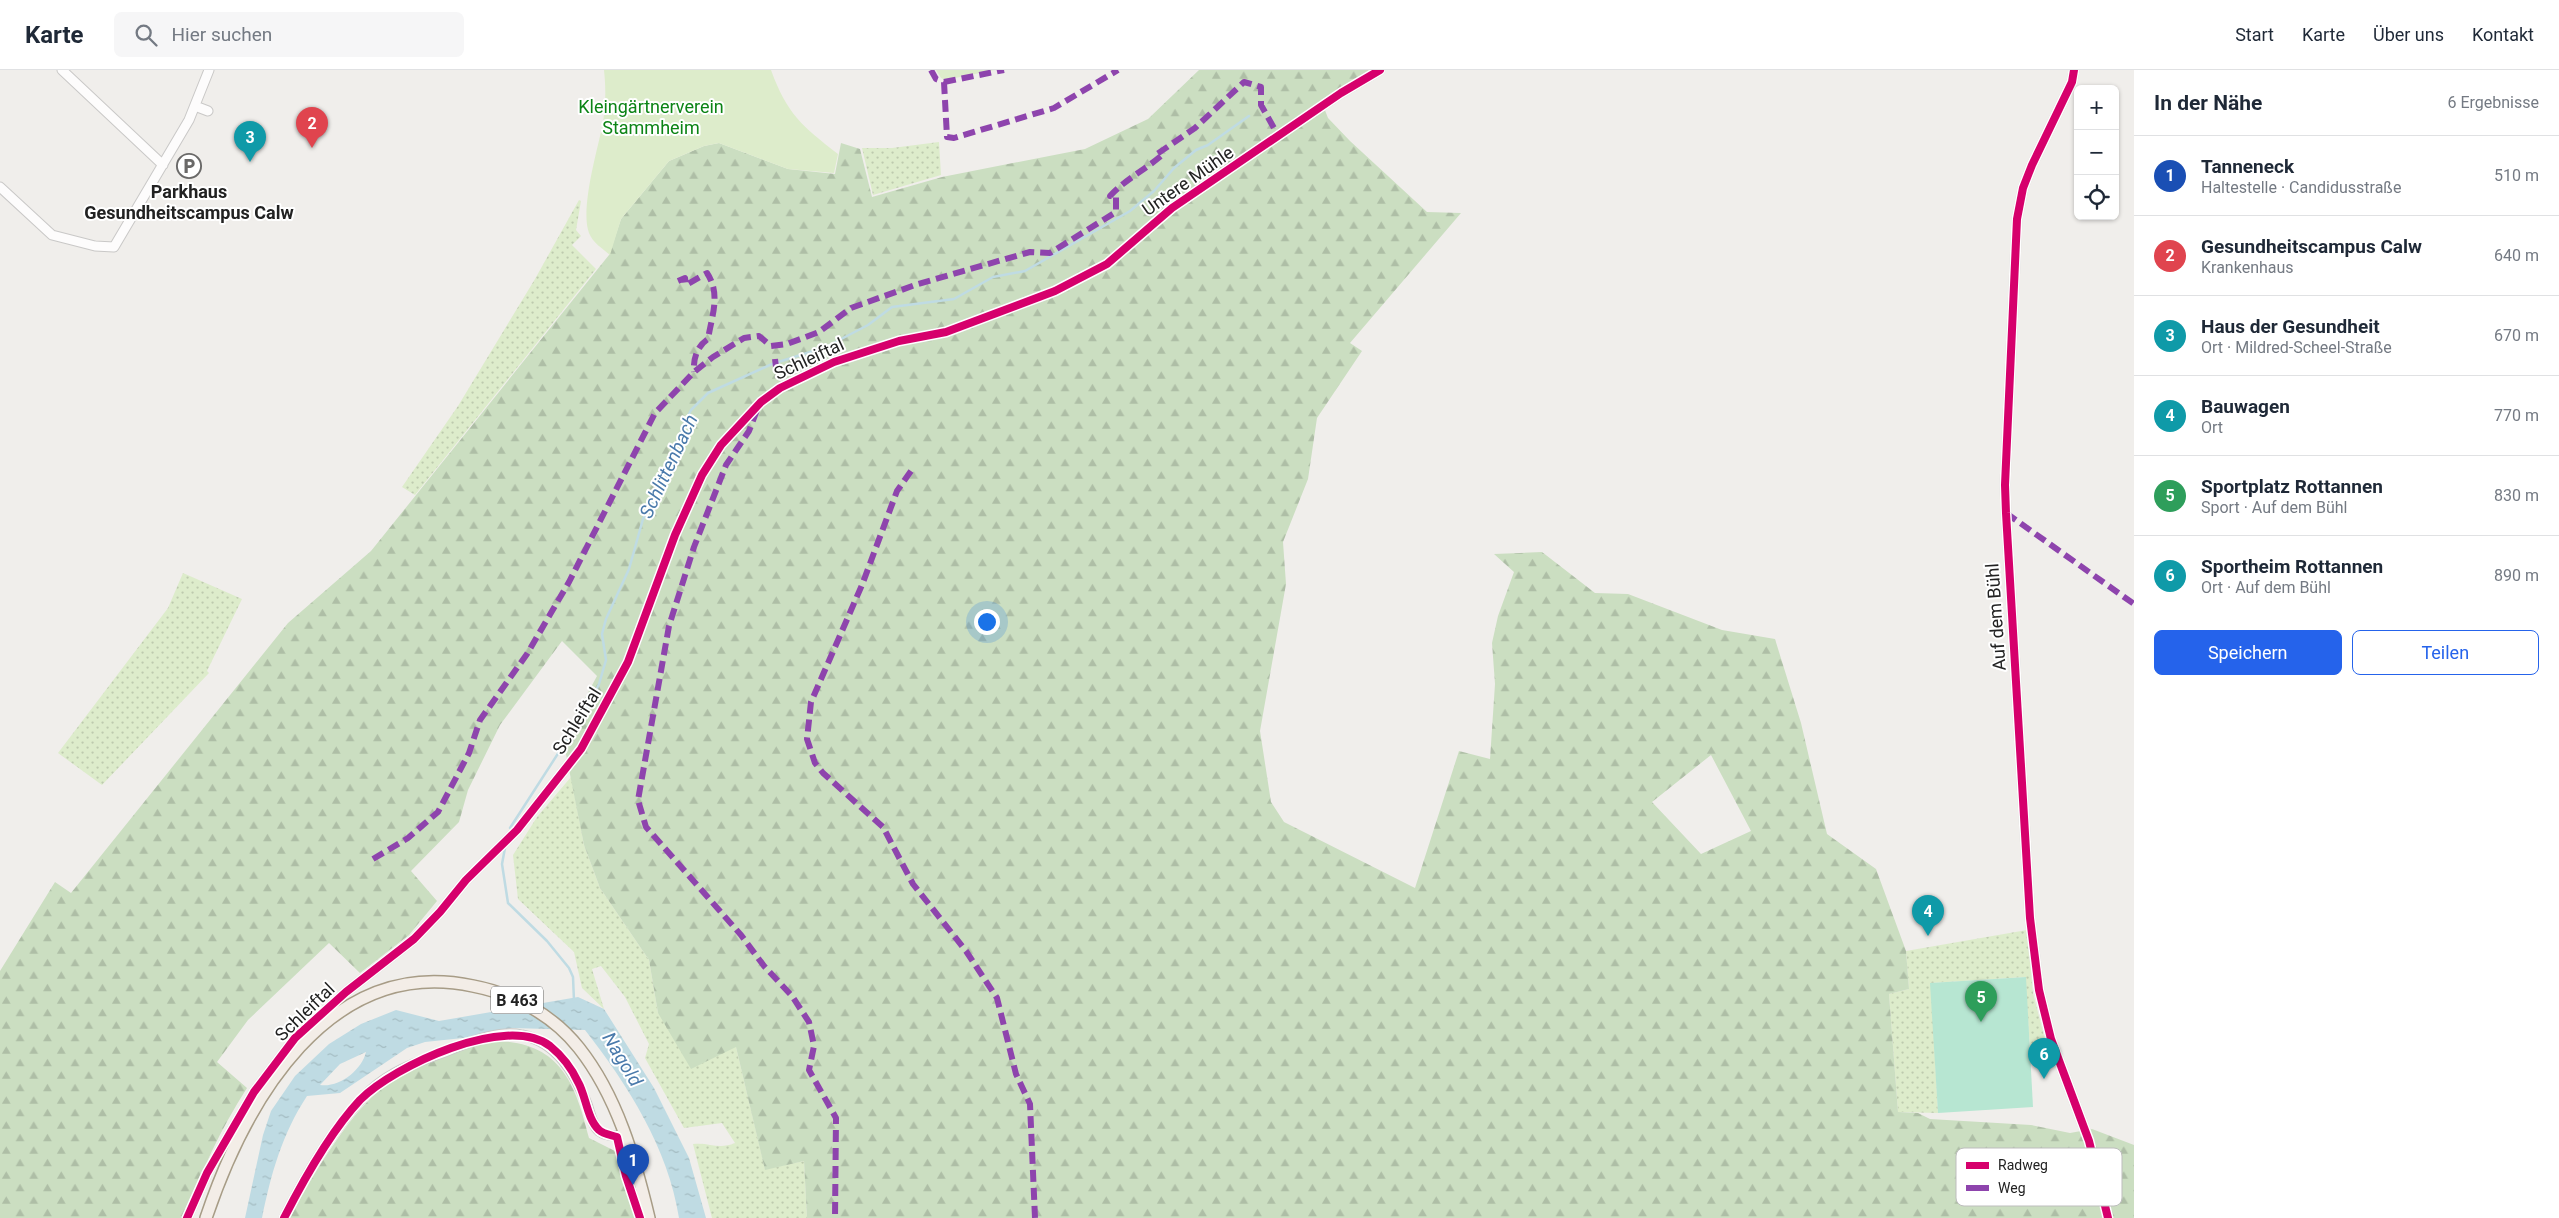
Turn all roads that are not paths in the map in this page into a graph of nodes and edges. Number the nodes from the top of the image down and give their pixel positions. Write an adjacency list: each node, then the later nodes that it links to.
1 (62, 70): 7 (street)
2 (209, 70): 5 (street)
3 (1380, 70): 9 (street, Untere Mühle)
4 (2074, 70): 11 (street, Auf dem Bühl)
5 (195, 106): 6 (street); 7 (street)
6 (208, 111)
7 (163, 166): 8 (street)
8 (0, 187)
9 (1010, 308): 12 (street, Schleiftal)
10 (625, 1134): 13 (main road, B 463); 14 (street); 15 (main road, B 463)
11 (2090, 1148)
12 (187, 1218)
13 (206, 1218)
14 (284, 1218)
15 (649, 1218)

